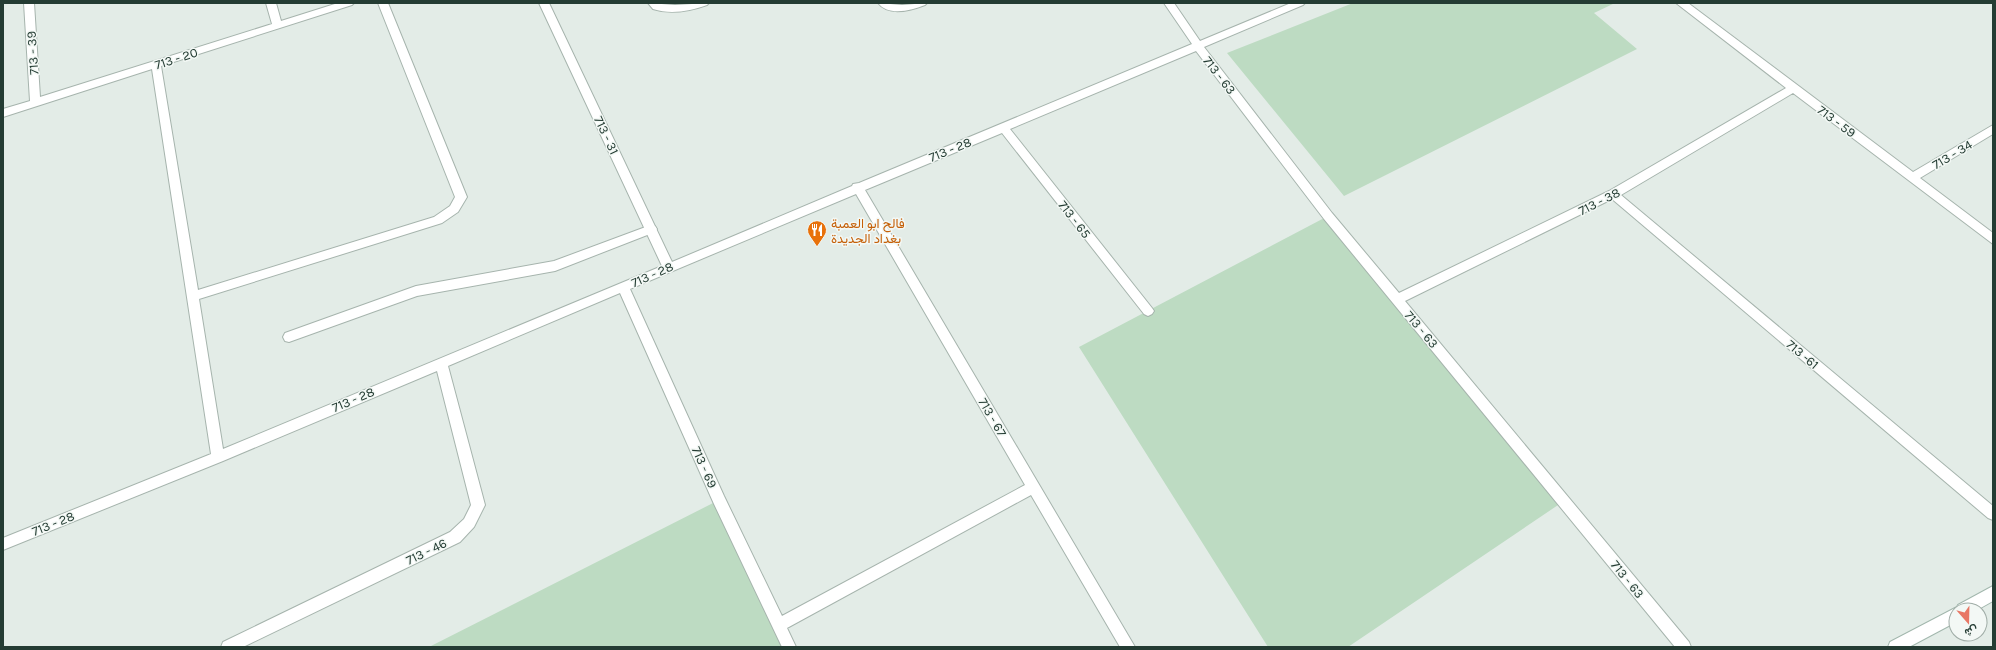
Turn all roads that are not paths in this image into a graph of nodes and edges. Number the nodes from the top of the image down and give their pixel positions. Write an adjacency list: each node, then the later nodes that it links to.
1 (29, 3): 17 (street, 713 - 39)
2 (271, 3): 13 (street)
3 (349, 3): 13 (street, 713 - 20)
4 (383, 3): 28 (street)
5 (544, 3): 24 (street, 713 - 31)
6 (653, 3): 7 (street)
7 (704, 3)
8 (883, 3): 9 (street)
9 (922, 3)
10 (1169, 3): 14 (street, 713 - 63)
11 (1300, 3): 14 (street, 713 - 28)
12 (1681, 3): 16 (street, 713 - 59)
13 (277, 26): 15 (street, 713 - 20)
14 (1198, 46): 19 (street, 713 - 28); 29 (street, 713 - 63)
15 (156, 64): 17 (street, 713 - 20); 28 (street)
16 (1792, 88): 21 (street, 713 - 59); 23 (street, 713 - 38)
17 (35, 103): 18 (street, 713 - 20)
18 (3, 113)
19 (1003, 127): 22 (street, 713 - 28); 30 (street, 713 - 65)
20 (1993, 130): 21 (street, 713 - 34)
21 (1912, 178): 25 (street, 713 - 59)
22 (857, 187): 26 (street, 713 - 28); 34 (street, 713 - 67)
23 (1613, 194): 29 (street, 713 - 38); 35 (street, 713 -61)
24 (651, 229): 26 (street, 713 - 31); 31 (street)
25 (1993, 239)
26 (668, 266): 27 (street, 713 - 28)
27 (623, 286): 32 (street, 713 - 28); 40 (street, 713 - 69)
28 (194, 296): 33 (street)
29 (1398, 299): 44 (street, 713 - 63)
30 (1148, 311)
31 (289, 337)
32 (441, 362): 33 (street, 713 - 28); 41 (street, 713 - 46)
33 (218, 457): 36 (street, 713 - 28)
34 (1034, 487): 40 (street); 43 (street, 713 - 67)
35 (1993, 514)
36 (3, 544)
37 (1993, 593): 38 (street)
38 (1977, 602)
39 (1948, 618): 45 (street)
40 (779, 625): 42 (street, 713 - 69)
41 (228, 647)
42 (789, 647)
43 (1128, 647)
44 (1684, 647)
45 (1895, 647)

